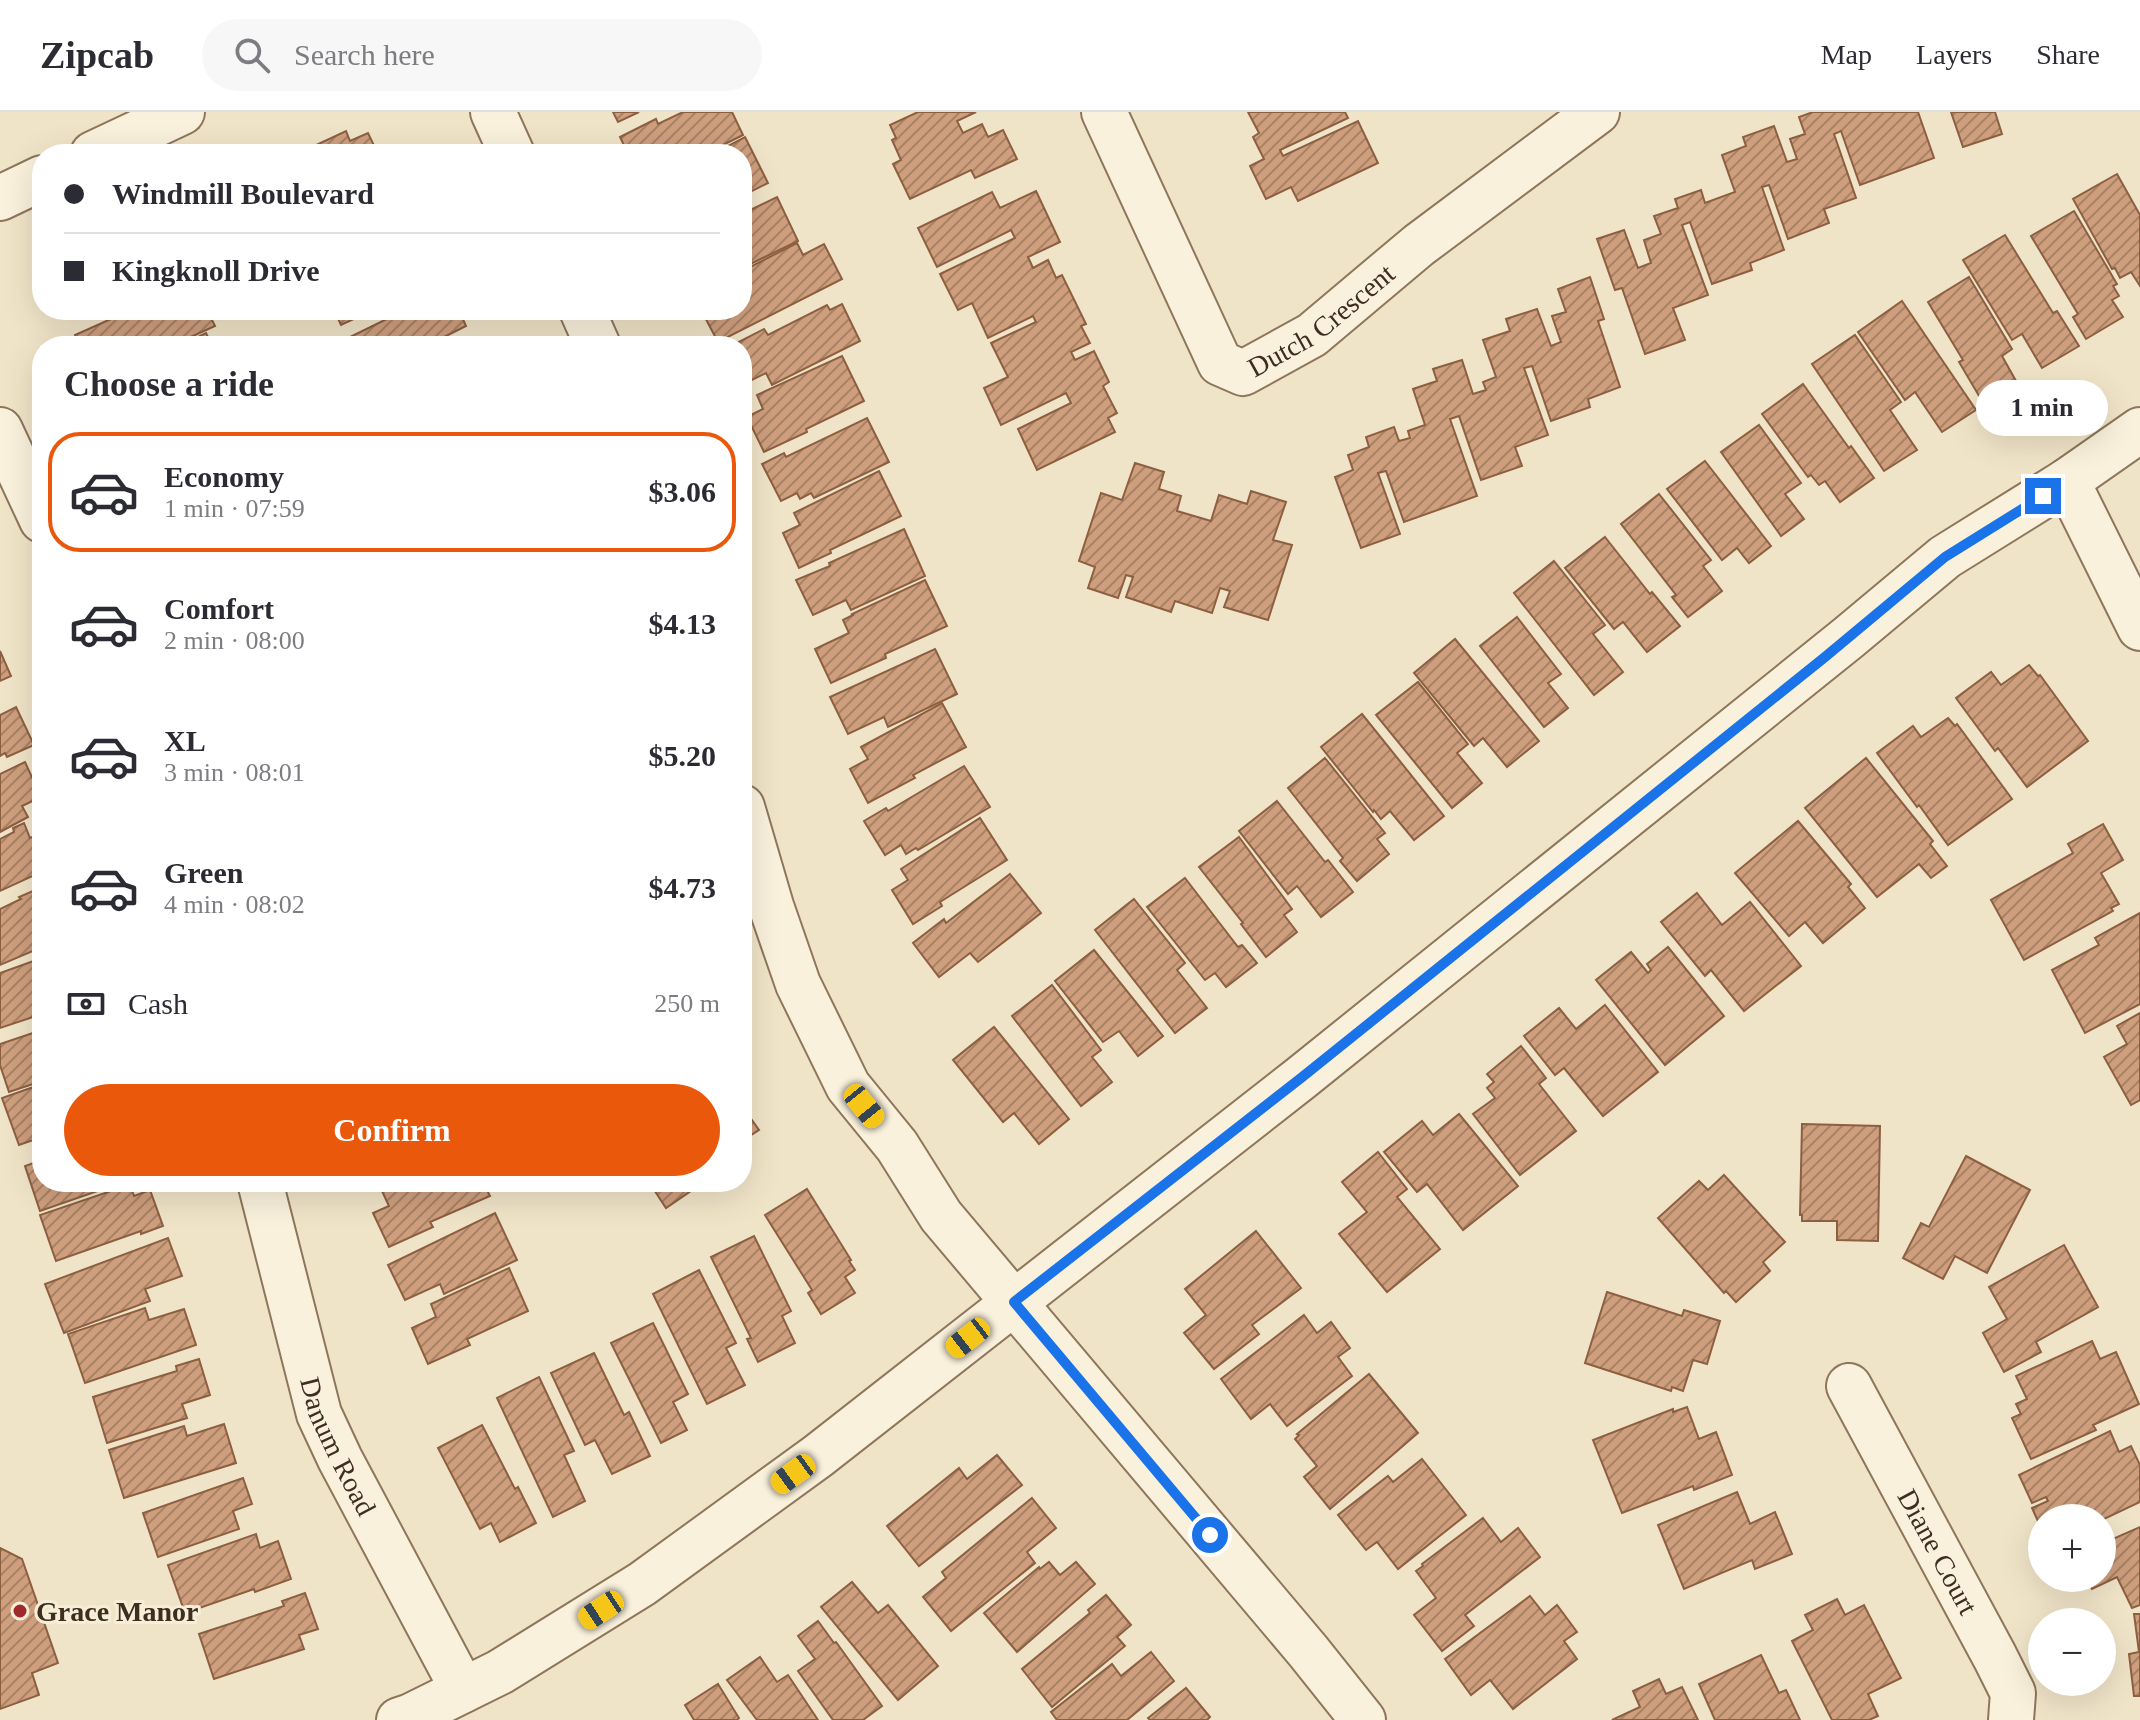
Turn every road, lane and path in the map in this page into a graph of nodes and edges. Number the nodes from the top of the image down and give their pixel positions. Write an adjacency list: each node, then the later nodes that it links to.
1 (182, 112): 5 (street)
2 (493, 112): 6 (street)
3 (1104, 112): 4 (street, Dutch Crescent)
4 (1597, 112)
5 (114, 144)
6 (507, 144)
7 (32, 183): 8 (street)
8 (0, 198)
9 (0, 430): 12 (street)
10 (2140, 430): 11 (street)
11 (2067, 481): 13 (street); 16 (street)
12 (32, 499)
13 (2140, 628)
14 (752, 841): 16 (street)
15 (263, 1192): 18 (street, Danum Road)
16 (1014, 1302): 18 (street); 20 (street)
17 (1849, 1386): 21 (street, Diane Court)
18 (463, 1690): 19 (street)
19 (399, 1720)
20 (1363, 1720)
21 (2011, 1720)

